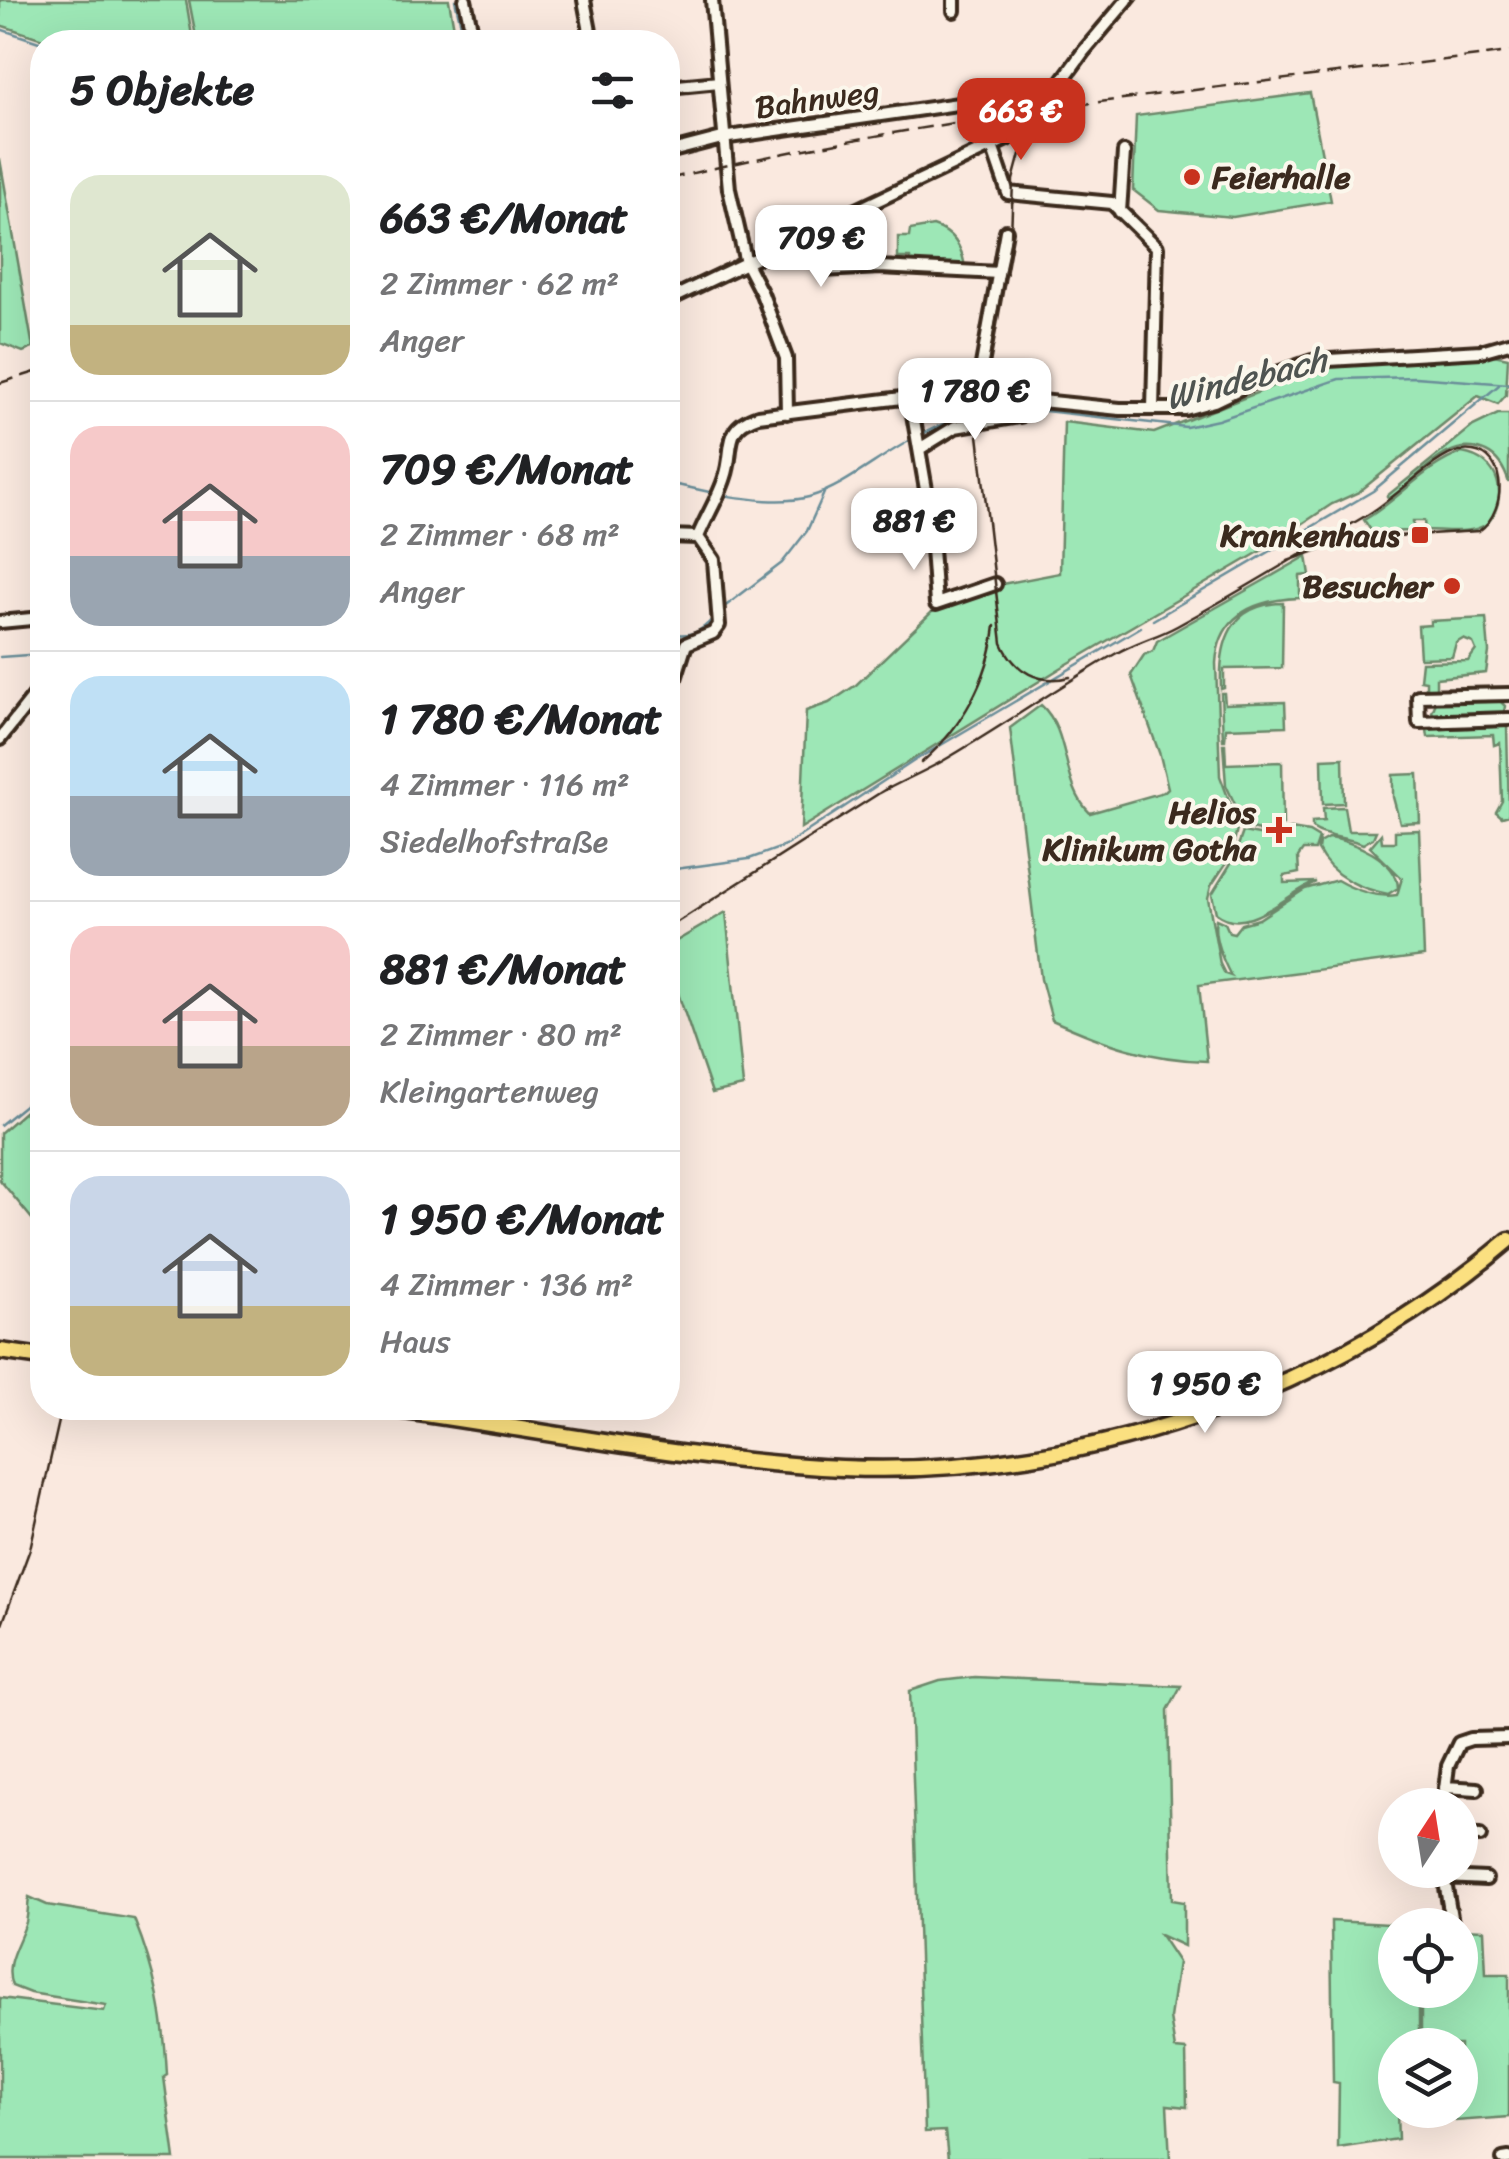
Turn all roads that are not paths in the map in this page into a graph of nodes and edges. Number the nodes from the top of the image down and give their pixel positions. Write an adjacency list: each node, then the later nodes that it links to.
1 (465, 0): 5 (street)
2 (584, 0): 6 (street)
3 (712, 0): 7 (street)
4 (1128, 0): 11 (street)
5 (471, 30)
6 (590, 30)
7 (718, 82): 8 (street); 10 (street)
8 (680, 86)
9 (1034, 93): 10 (street, Bahnweg)
10 (722, 138): 12 (street, Bahnweg); 18 (street)
11 (992, 146): 14 (street); 15 (street)
12 (680, 149)
13 (1124, 152): 15 (street)
14 (856, 211): 17 (street); 19 (street)
15 (1120, 212): 25 (street)
16 (1006, 231): 20 (street)
17 (806, 235): 18 (street); 19 (street)
18 (746, 263): 21 (street); 26 (street)
19 (880, 267): 20 (street)
20 (998, 273): 24 (street)
21 (680, 294)
22 (1509, 344): 25 (street)
23 (910, 397): 24 (street); 26 (street); 28 (street)
24 (976, 398): 25 (street)
25 (1154, 409)
26 (786, 413): 30 (street)
27 (1020, 416): 28 (street)
28 (920, 440): 31 (street)
29 (680, 537): 30 (street)
30 (698, 538): 34 (street)
31 (995, 584)
32 (30, 619): 33 (street)
33 (0, 622)
34 (680, 663)
35 (1509, 694): 37 (street)
36 (30, 703): 38 (street)
37 (1509, 719)
38 (0, 740)
39 (1509, 1240): 42 (main road)
40 (0, 1351): 41 (main road)
41 (30, 1355)
42 (467, 1420)
43 (1509, 1738): 44 (street)
44 (1445, 1787): 45 (street)
45 (1461, 1788)
46 (1478, 1878): 47 (street)
47 (1486, 1879)

